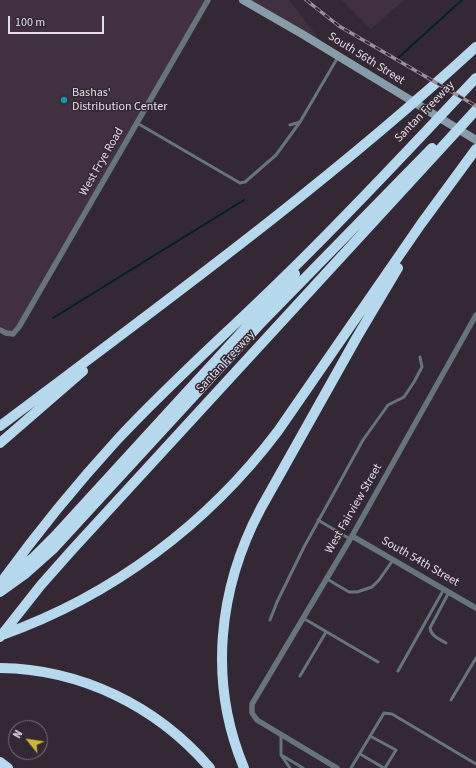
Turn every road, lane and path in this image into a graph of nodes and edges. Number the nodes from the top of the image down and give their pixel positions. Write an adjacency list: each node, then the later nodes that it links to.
1 (208, 0): 8 (street, West Frye Road)
2 (243, 0): 4 (main road, South 56th Street)
3 (476, 47): 17 (highway)
4 (338, 56): 7 (lane); 10 (main road, South 56th Street)
5 (474, 80): 13 (highway, Santan Freeway)
6 (476, 109): 12 (highway, Santan Freeway)
7 (300, 122): 8 (lane); 9 (lane)
8 (137, 123): 16 (street, West Frye Road)
9 (290, 124)
10 (476, 140)
11 (476, 149): 14 (highway)
12 (429, 155): 23 (highway); 33 (highway, Santan Freeway)
13 (357, 203): 23 (highway); 26 (highway, Santan Freeway)
14 (422, 224): 33 (highway); 49 (highway)
15 (476, 315): 22 (street, West Fairview Street)
16 (0, 330)
17 (122, 334): 19 (highway); 20 (highway)
18 (420, 357): 21 (lane)
19 (0, 426)
20 (0, 443)
21 (318, 520): 22 (lane); 31 (lane)
22 (351, 537): 24 (street, South 54th Street); 25 (street, West Fairview Street)
23 (50, 546): 26 (highway); 28 (highway)
24 (393, 560): 25 (lane); 27 (street, South 54th Street)
25 (326, 579): 30 (street, West Fairview Street)
26 (0, 583)
27 (446, 591): 29 (street, South 54th Street); 34 (lane); 38 (lane)
28 (0, 592)
29 (476, 608)
30 (303, 618): 32 (lane); 41 (street, West Fairview Street)
31 (270, 620)
32 (326, 632): 36 (lane); 39 (lane)
33 (0, 636)
34 (446, 643)
35 (476, 658): 40 (lane)
36 (378, 662)
37 (0, 668): 48 (highway)
38 (398, 671)
39 (300, 676)
40 (451, 700)
41 (281, 734): 44 (lane); 52 (street)
42 (370, 736): 43 (lane); 46 (lane); 54 (lane)
43 (360, 754): 53 (lane); 54 (lane)
44 (282, 755): 50 (lane); 51 (lane)
45 (0, 762): 47 (highway)
46 (476, 764)
47 (8, 768)
48 (210, 768)
49 (244, 768)
50 (290, 768)
51 (303, 768)
52 (337, 768)
53 (351, 768)
54 (384, 768)

